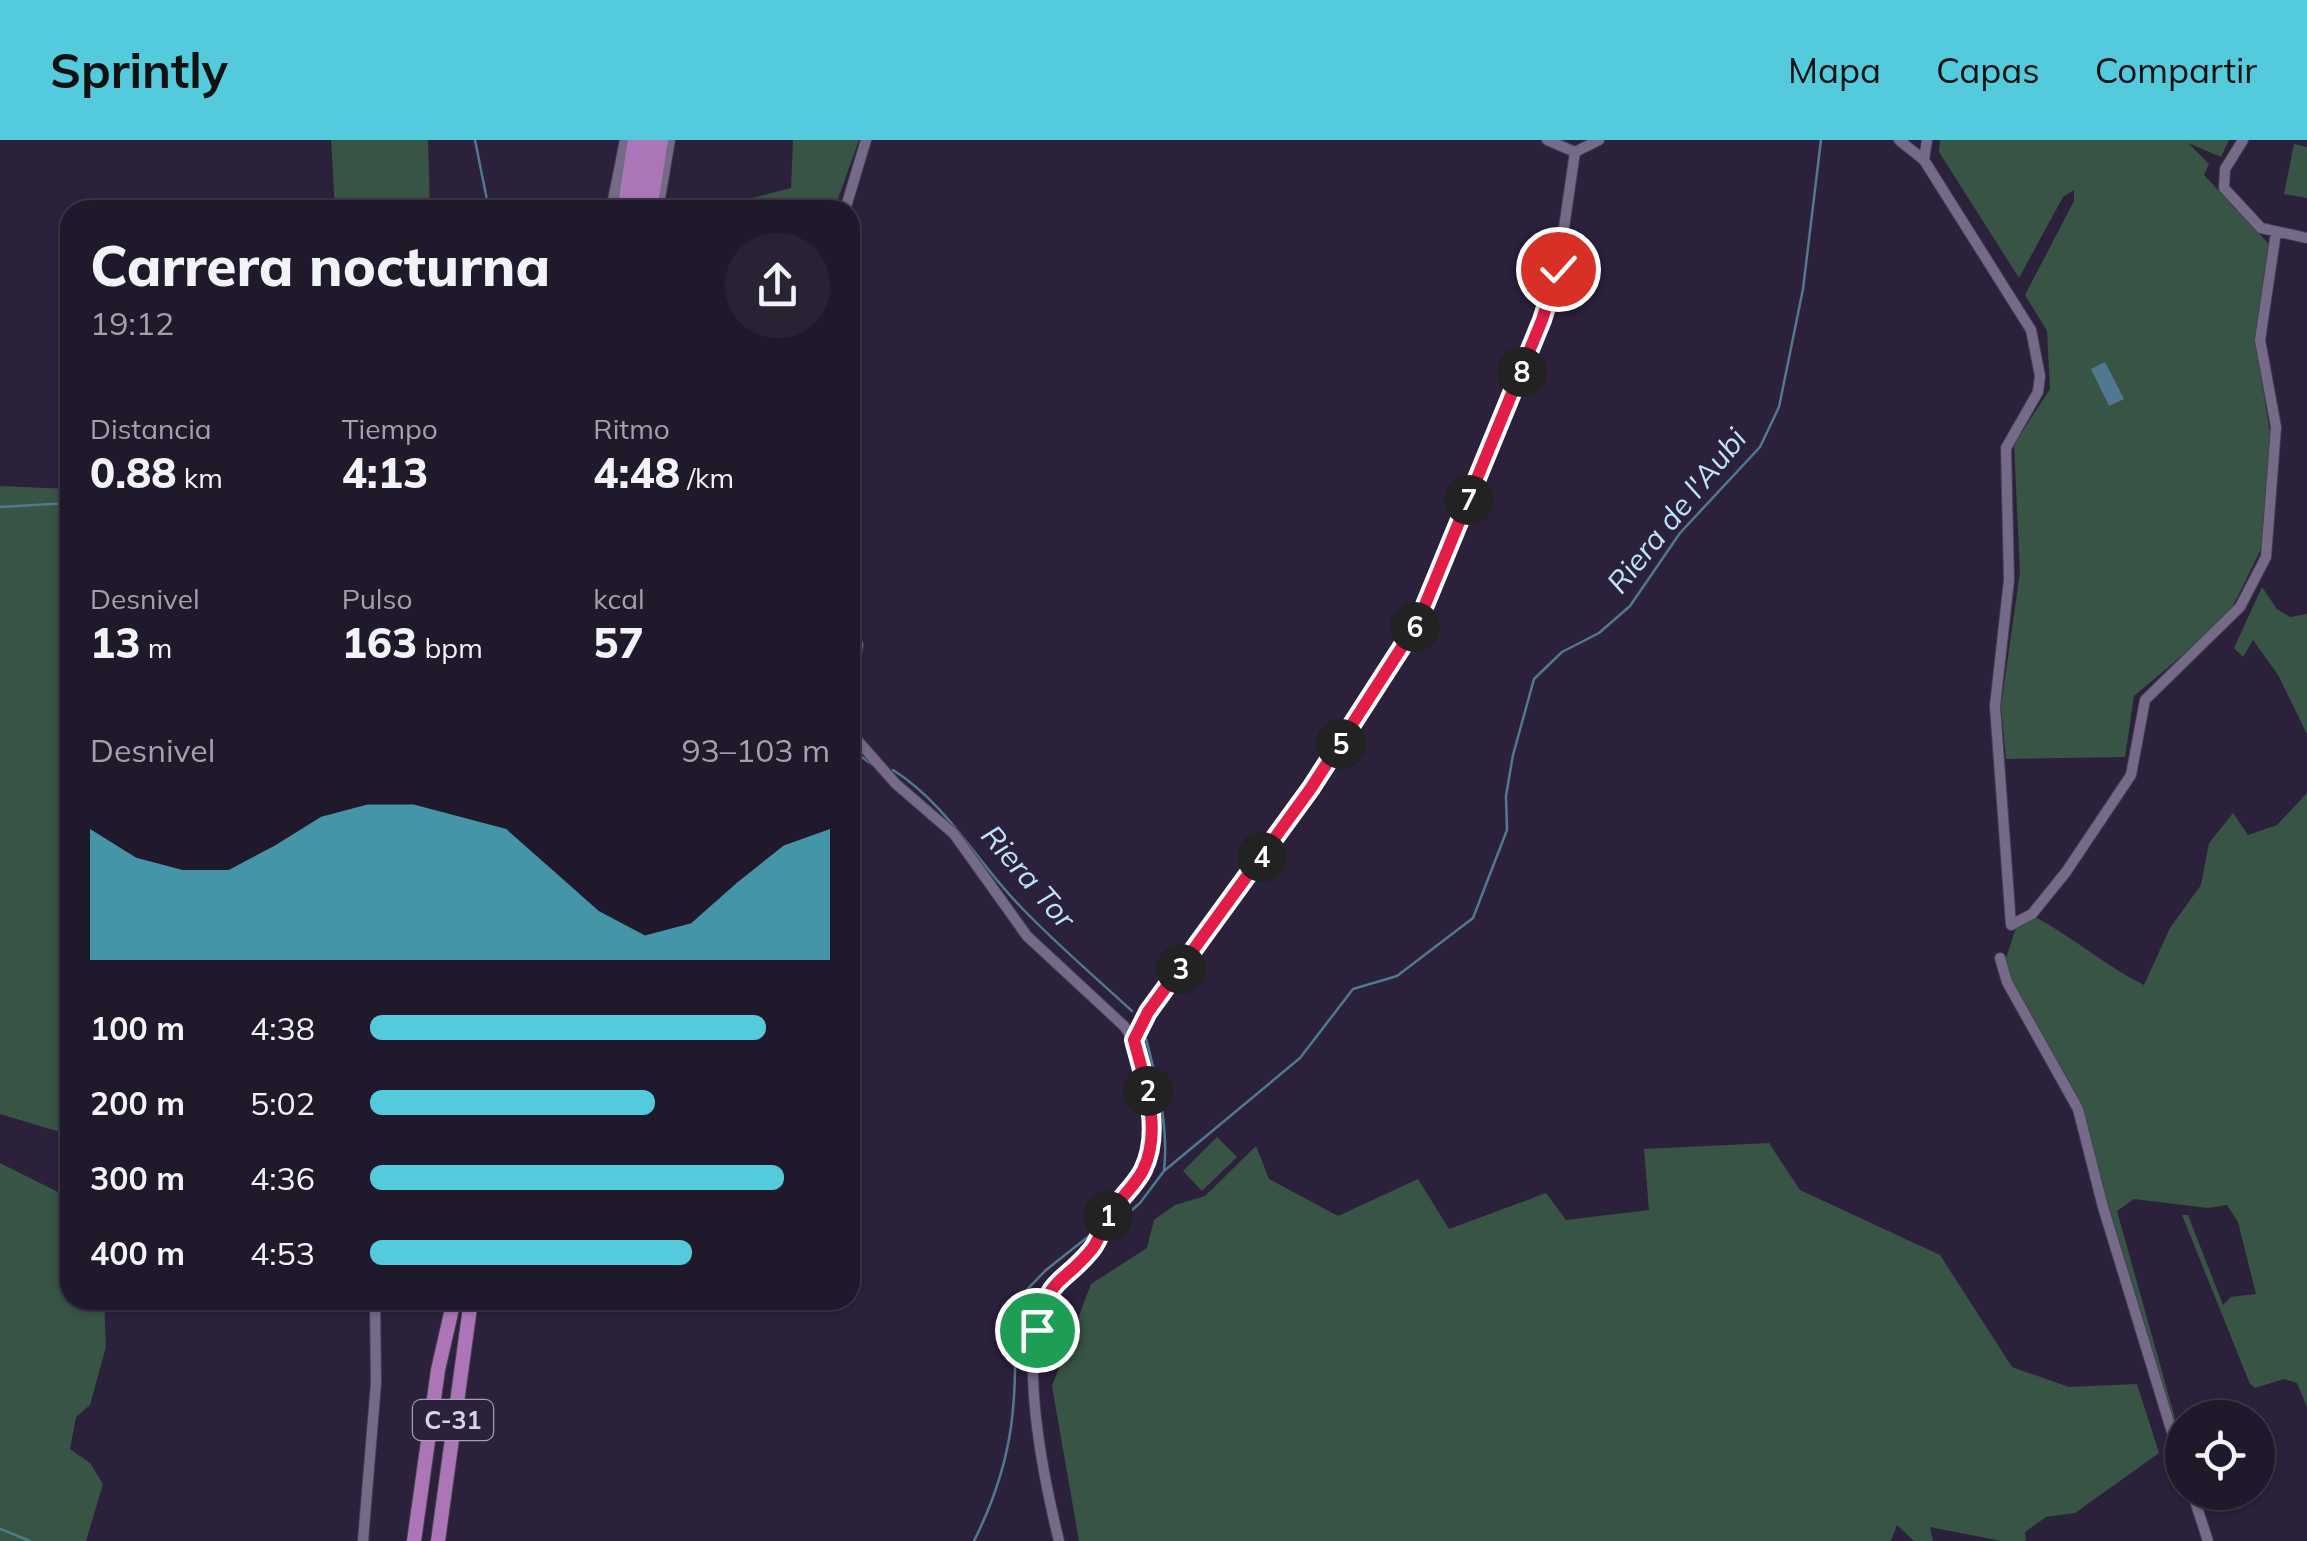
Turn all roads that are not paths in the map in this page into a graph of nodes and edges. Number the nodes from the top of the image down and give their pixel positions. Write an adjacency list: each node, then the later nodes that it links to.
1 (625, 140): 14 (street)
2 (635, 140): 15 (highway)
3 (648, 140): 16 (highway)
4 (662, 140): 17 (highway)
5 (670, 140): 18 (street)
6 (866, 140): 19 (street)
7 (1547, 140): 12 (street)
8 (1599, 140): 12 (street)
9 (1898, 140): 13 (street)
10 (1927, 140): 13 (street)
11 (2243, 140): 20 (street)
12 (1575, 152): 24 (street)
13 (1924, 160): 20 (street)
14 (613, 200)
15 (626, 200)
16 (638, 200)
17 (652, 200)
18 (660, 200)
19 (848, 200)
20 (2276, 232): 21 (street)
21 (2307, 238)
22 (860, 743): 24 (street)
23 (2000, 958): 29 (street)
24 (1134, 1040): 35 (street)
25 (375, 1310): 31 (street)
26 (453, 1310): 32 (highway)
27 (454, 1310): 33 (highway, C-31)
28 (469, 1310): 34 (highway, C-31)
29 (2165, 1409)
30 (2198, 1510): 36 (street)
31 (363, 1541)
32 (414, 1541)
33 (422, 1541)
34 (441, 1541)
35 (1059, 1541)
36 (2208, 1541)

